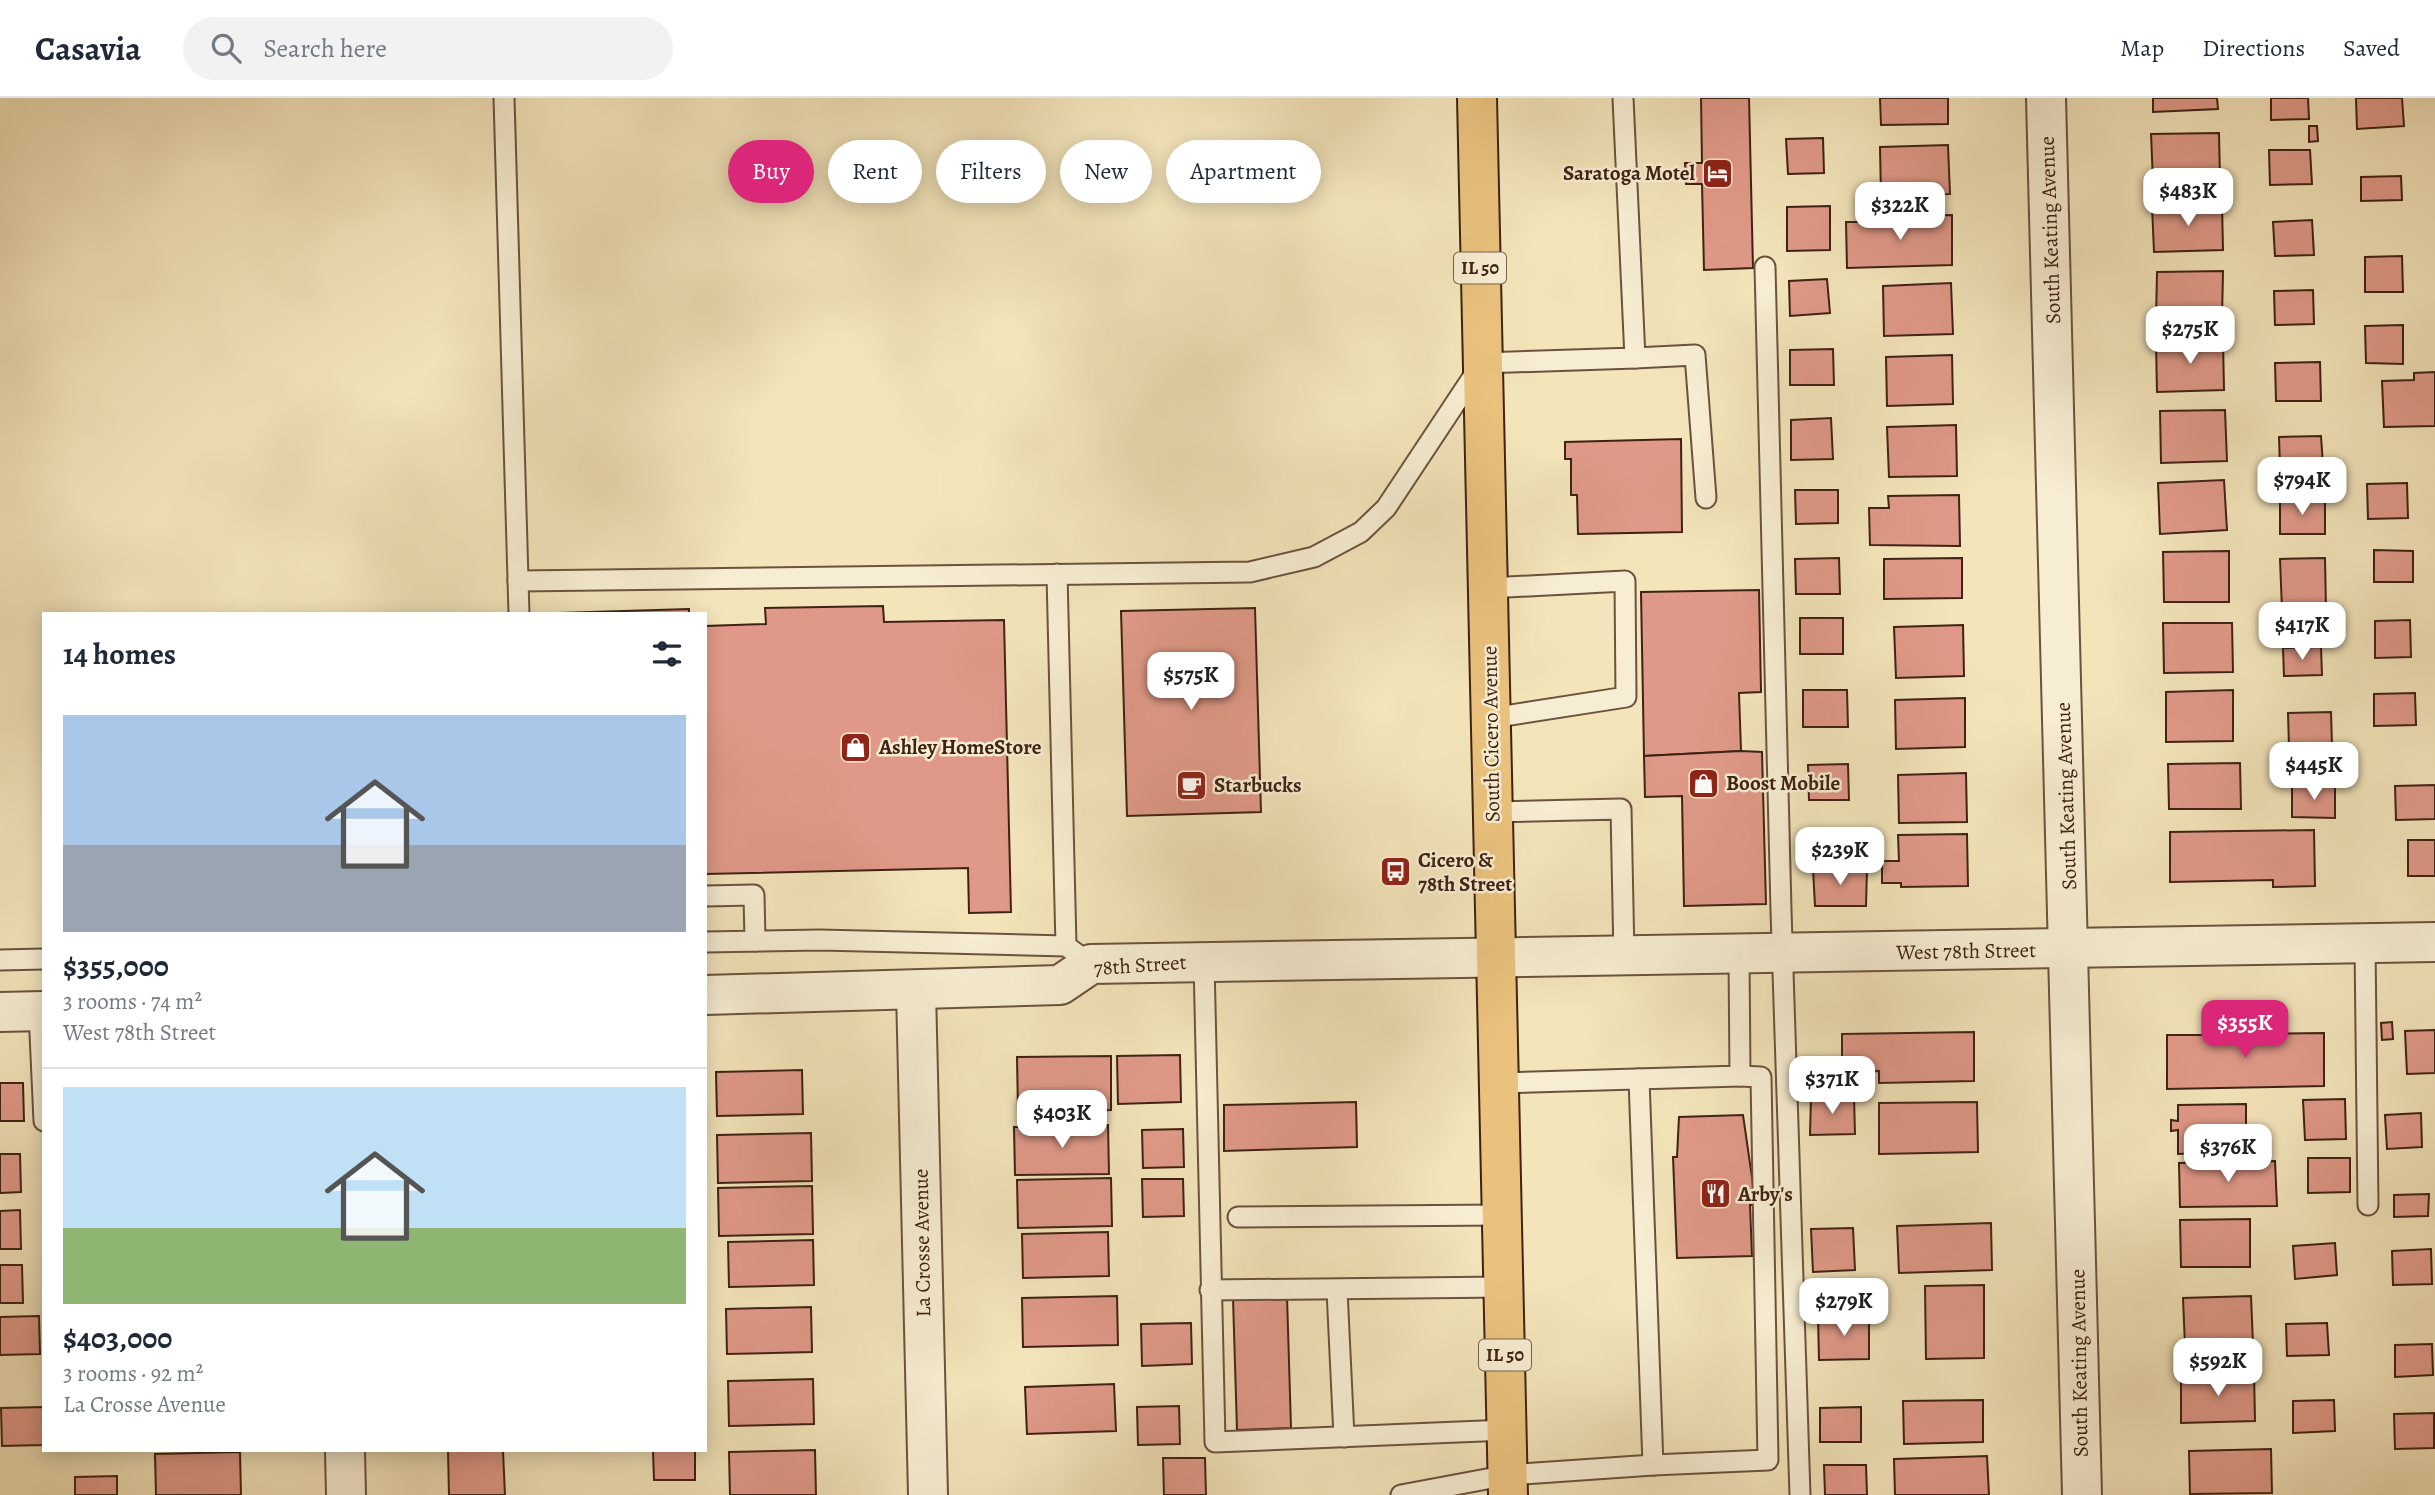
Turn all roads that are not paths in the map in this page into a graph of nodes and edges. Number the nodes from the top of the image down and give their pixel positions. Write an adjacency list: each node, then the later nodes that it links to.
1 (504, 98): 10 (lane)
2 (1477, 98): 7 (main road, South Cicero Avenue / IL 50)
3 (1623, 98): 6 (lane)
4 (2046, 98): 20 (street, South Keating Avenue)
5 (1765, 267): 21 (lane)
6 (1636, 358): 7 (lane); 8 (lane)
7 (1482, 363): 9 (lane); 11 (main road, South Cicero Avenue / IL 50)
8 (1706, 498)
9 (1057, 575): 10 (lane); 22 (lane)
10 (518, 581): 12 (lane)
11 (1488, 589): 13 (main road, South Cicero Avenue / IL 50); 13 (lane)
12 (519, 612)
13 (1490, 718): 14 (main road, South Cicero Avenue / IL 50)
14 (1493, 812): 24 (lane); 26 (main road, South Cicero Avenue / IL 50)
15 (707, 896): 16 (lane)
16 (755, 941): 17 (lane); 22 (lane)
17 (707, 942)
18 (2435, 942): 19 (street, West 78th Street)
19 (2365, 944): 20 (street, West 78th Street); 37 (lane)
20 (2070, 949): 21 (street, West 78th Street); 52 (street, South Keating Avenue)
21 (1782, 954): 23 (street, West 78th Street); 51 (lane)
22 (1078, 955): 28 (street, 78th Street); 29 (street, 78th Street)
23 (1740, 955): 24 (street, West 78th Street); 34 (lane)
24 (1624, 957): 26 (street, West 78th Street)
25 (42, 959): 27 (lane)
26 (1496, 959): 28 (street, 78th Street); 36 (main road, South Cicero Avenue / IL 50)
27 (0, 960)
28 (1205, 962): 41 (lane)
29 (916, 991): 30 (street, 78th Street); 49 (street, La Crosse Avenue)
30 (707, 995)
31 (41, 1011): 32 (street); 33 (lane)
32 (0, 1012)
33 (42, 1048)
34 (1740, 1076): 35 (lane); 46 (lane)
35 (1639, 1079): 36 (lane); 46 (lane)
36 (1499, 1083): 38 (main road, South Cicero Avenue / IL 50)
37 (2368, 1205)
38 (1502, 1215): 39 (lane); 40 (main road, South Cicero Avenue / IL 50)
39 (1238, 1217)
40 (1504, 1287): 42 (lane); 43 (main road, South Cicero Avenue / IL 50)
41 (1210, 1290): 42 (lane); 44 (lane)
42 (1338, 1290): 44 (lane)
43 (1507, 1430): 44 (lane); 47 (main road, South Cicero Avenue / IL 50)
44 (1344, 1437)
45 (345, 1452): 48 (street)
46 (1653, 1465): 47 (lane)
47 (1508, 1485): 50 (lane)
48 (346, 1495)
49 (928, 1495)
50 (1401, 1495)
51 (1800, 1495)
52 (2082, 1495)

